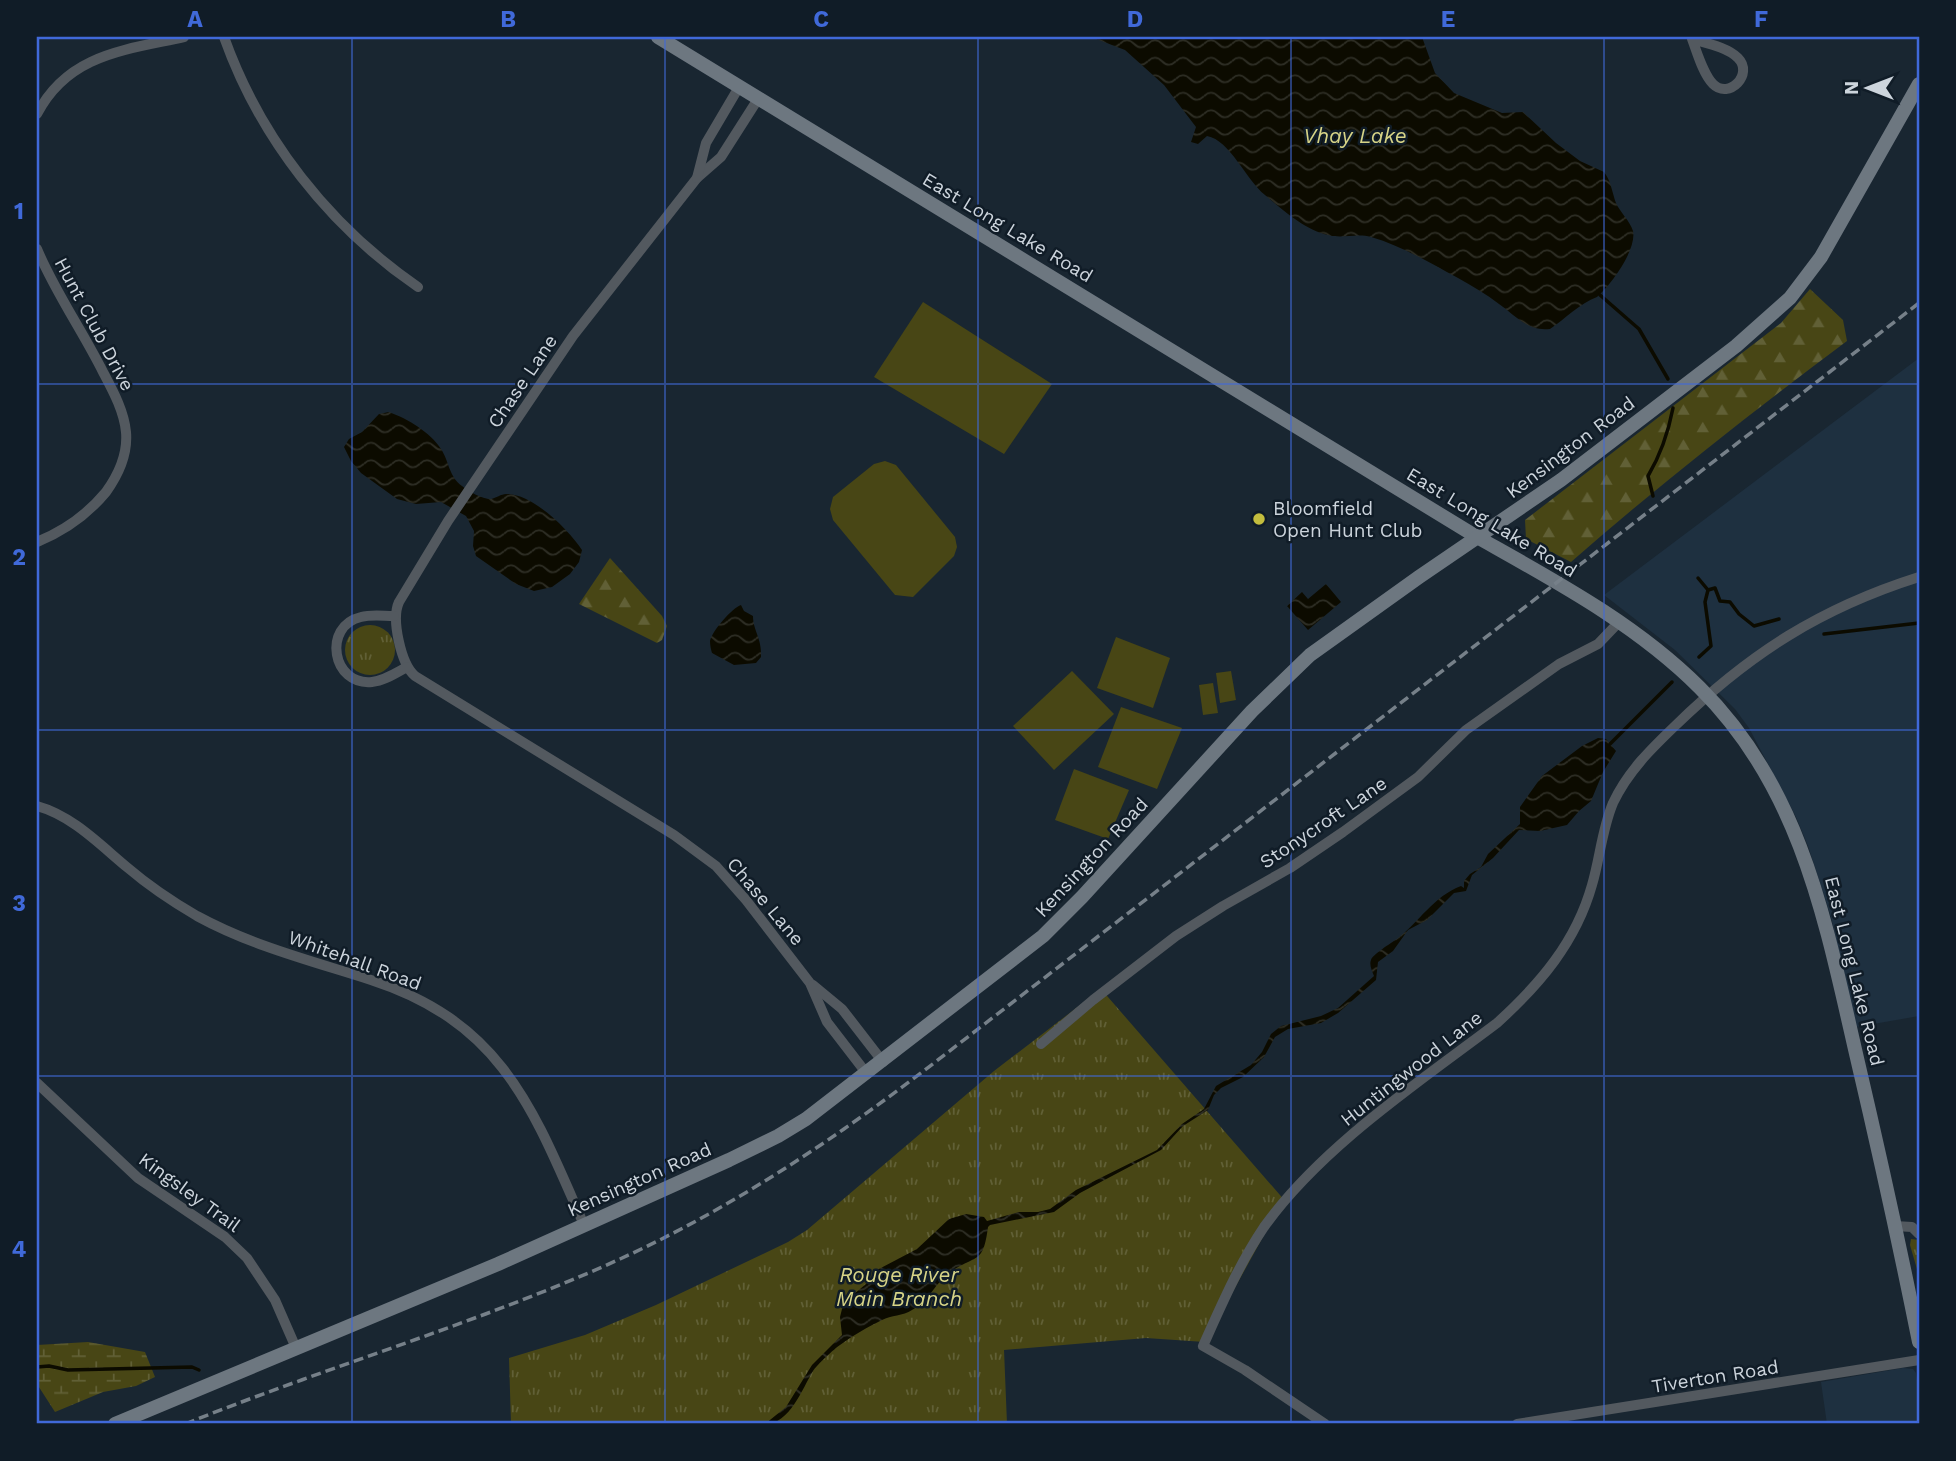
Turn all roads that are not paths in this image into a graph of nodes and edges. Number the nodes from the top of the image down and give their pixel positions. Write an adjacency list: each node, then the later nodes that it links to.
1 (184, 37): 8 (street)
2 (224, 37): 11 (street)
3 (658, 37): 6 (street, East Long Lake Road)
4 (1691, 38): 4 (street)
5 (1919, 85): 12 (street, Kensington Road)
6 (739, 87): 7 (street, East Long Lake Road); 9 (street, Chase Lane)
7 (758, 99): 9 (street, Chase Lane); 12 (street, East Long Lake Road)
8 (37, 114)
9 (697, 178): 15 (street, Chase Lane)
10 (37, 249): 13 (street, Hunt Club Drive)
11 (418, 287)
12 (1477, 537): 16 (street, East Long Lake Road); 22 (street, Kensington Road)
13 (37, 542)
14 (1919, 577): 18 (street)
15 (394, 616): 17 (street); 17 (street)
16 (1619, 622): 18 (street, East Long Lake Road); 21 (street, Stonycroft Lane)
17 (407, 667): 20 (street, Chase Lane)
18 (1707, 695): 26 (street, East Long Lake Road); 33 (street, Huntingwood Lane)
19 (37, 806): 25 (street, Whitehall Road)
20 (810, 983): 22 (street, Chase Lane); 23 (street, Chase Lane)
21 (1041, 1044)
22 (883, 1062): 23 (street, Kensington Road)
23 (867, 1074): 25 (street, Kensington Road)
24 (37, 1083): 30 (street, Kingsley Trail)
25 (584, 1225): 30 (street, Kensington Road)
26 (1895, 1226): 27 (street); 28 (street, East Long Lake Road)
27 (1919, 1234)
28 (1916, 1304): 29 (street, East Long Lake Road)
29 (1919, 1342)
30 (296, 1348): 32 (street, Kensington Road)
31 (1919, 1360): 34 (street, Tiverton Road)
32 (115, 1424)
33 (1325, 1424)
34 (1517, 1424)

